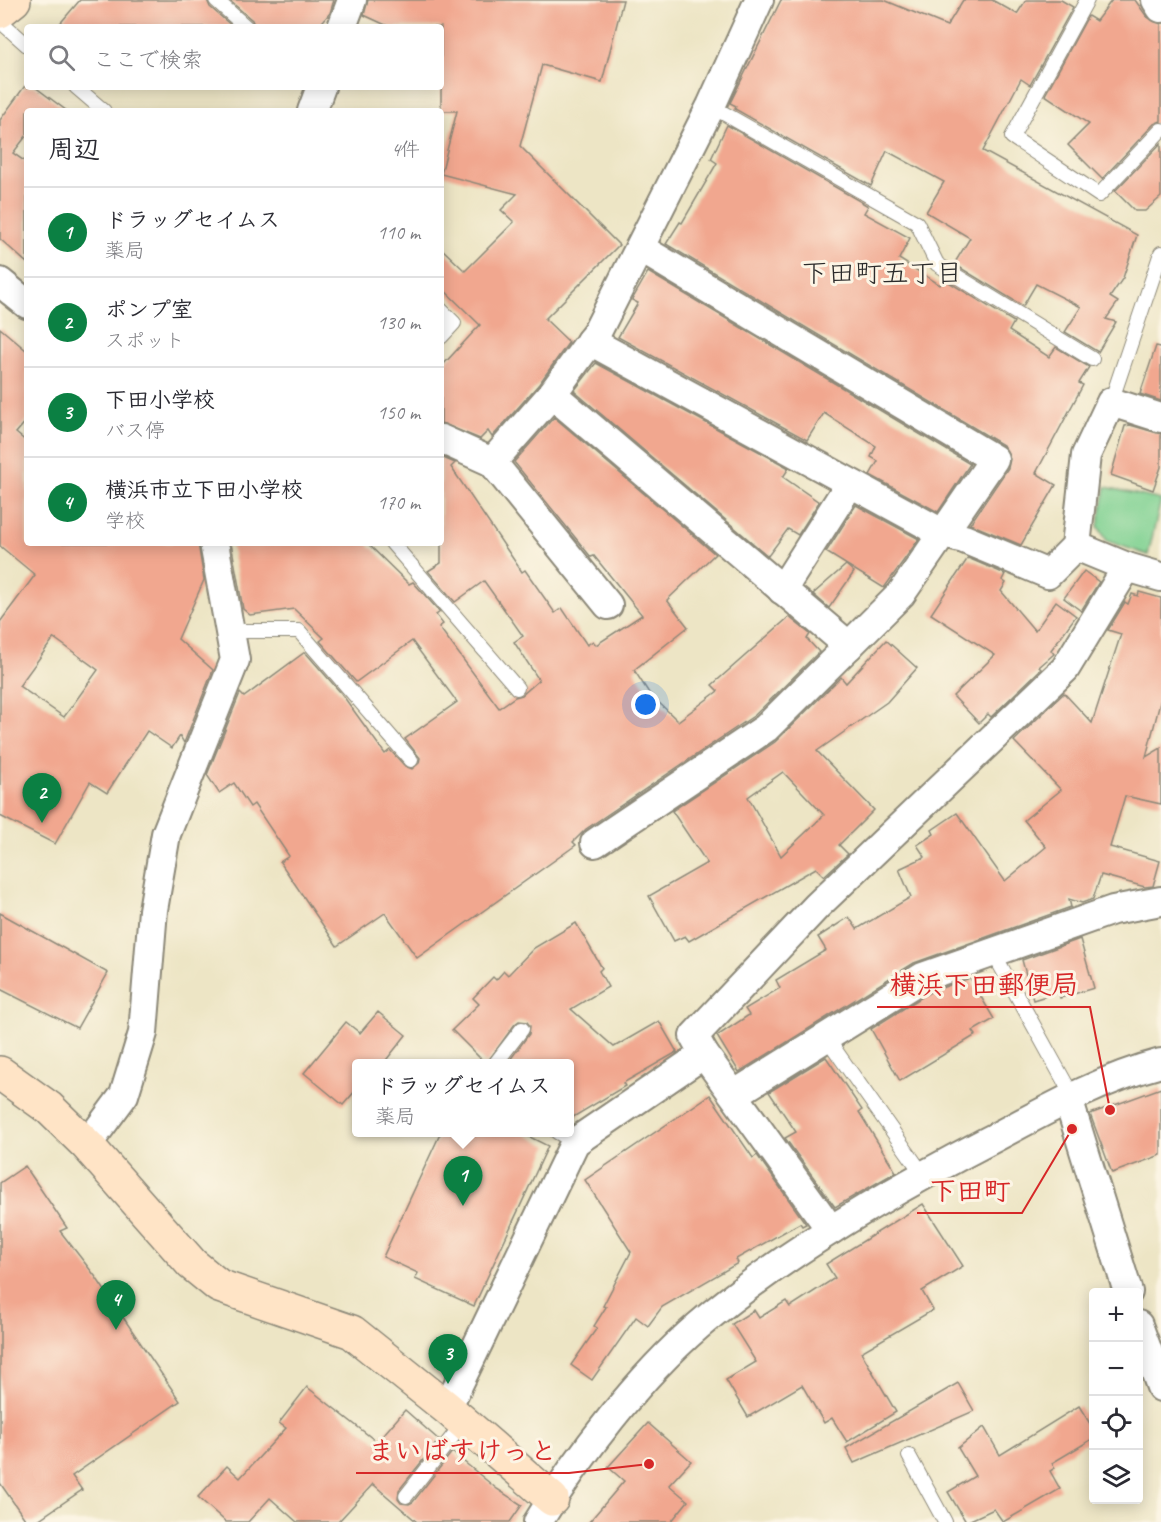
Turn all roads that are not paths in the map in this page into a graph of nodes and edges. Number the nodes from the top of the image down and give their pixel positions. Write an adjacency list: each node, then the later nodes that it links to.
1 (14, 0): 8 (street)
2 (216, 0): 10 (lane)
3 (352, 0): 11 (street)
4 (759, 0): 14 (street)
5 (1087, 0): 16 (lane)
6 (1156, 0): 7 (street)
7 (1161, 8)
8 (0, 11)
9 (0, 21): 12 (lane)
10 (243, 24)
11 (343, 24)
12 (24, 42)
13 (80, 90): 15 (lane)
14 (711, 106): 17 (street); 24 (lane)
15 (100, 108)
16 (1161, 130)
17 (640, 248): 23 (street); 31 (street)
18 (1161, 253): 26 (lane)
19 (0, 282): 20 (street)
20 (24, 302)
21 (444, 313): 22 (lane)
22 (444, 334)
23 (590, 341): 25 (street); 30 (street)
24 (1092, 359)
25 (552, 394): 29 (street); 37 (street)
26 (1111, 402): 27 (street); 34 (street)
27 (1161, 418)
28 (444, 441): 29 (street)
29 (492, 462): 38 (street)
30 (849, 484): 31 (street); 37 (street)
31 (944, 534): 34 (street); 40 (street)
32 (215, 546): 39 (street)
33 (395, 546): 41 (lane)
34 (1076, 546): 35 (street)
35 (1127, 567): 36 (street); 48 (street)
36 (1161, 577)
37 (782, 590): 40 (street)
38 (608, 605)
39 (230, 631): 42 (lane); 56 (street)
40 (849, 646): 43 (street)
41 (517, 688)
42 (411, 760)
43 (595, 843)
44 (1161, 901): 45 (street)
45 (993, 952): 47 (street); 53 (lane)
46 (522, 1029): 49 (lane)
47 (826, 1037): 52 (street); 57 (lane)
48 (704, 1054): 52 (street); 54 (street)
49 (499, 1059)
50 (1161, 1063): 53 (street)
51 (0, 1073): 56 (street)
52 (735, 1094): 58 (street)
53 (1070, 1098): 57 (street); 59 (street)
54 (574, 1132)
55 (566, 1137): 62 (street)
56 (87, 1145): 62 (street)
57 (924, 1176): 58 (street)
58 (831, 1230): 65 (street)
59 (1127, 1288)
60 (1143, 1338): 61 (street)
61 (1161, 1387)
62 (455, 1415): 64 (lane); 65 (street)
63 (909, 1456): 66 (lane)
64 (406, 1496)
65 (545, 1510)
66 (945, 1522)

